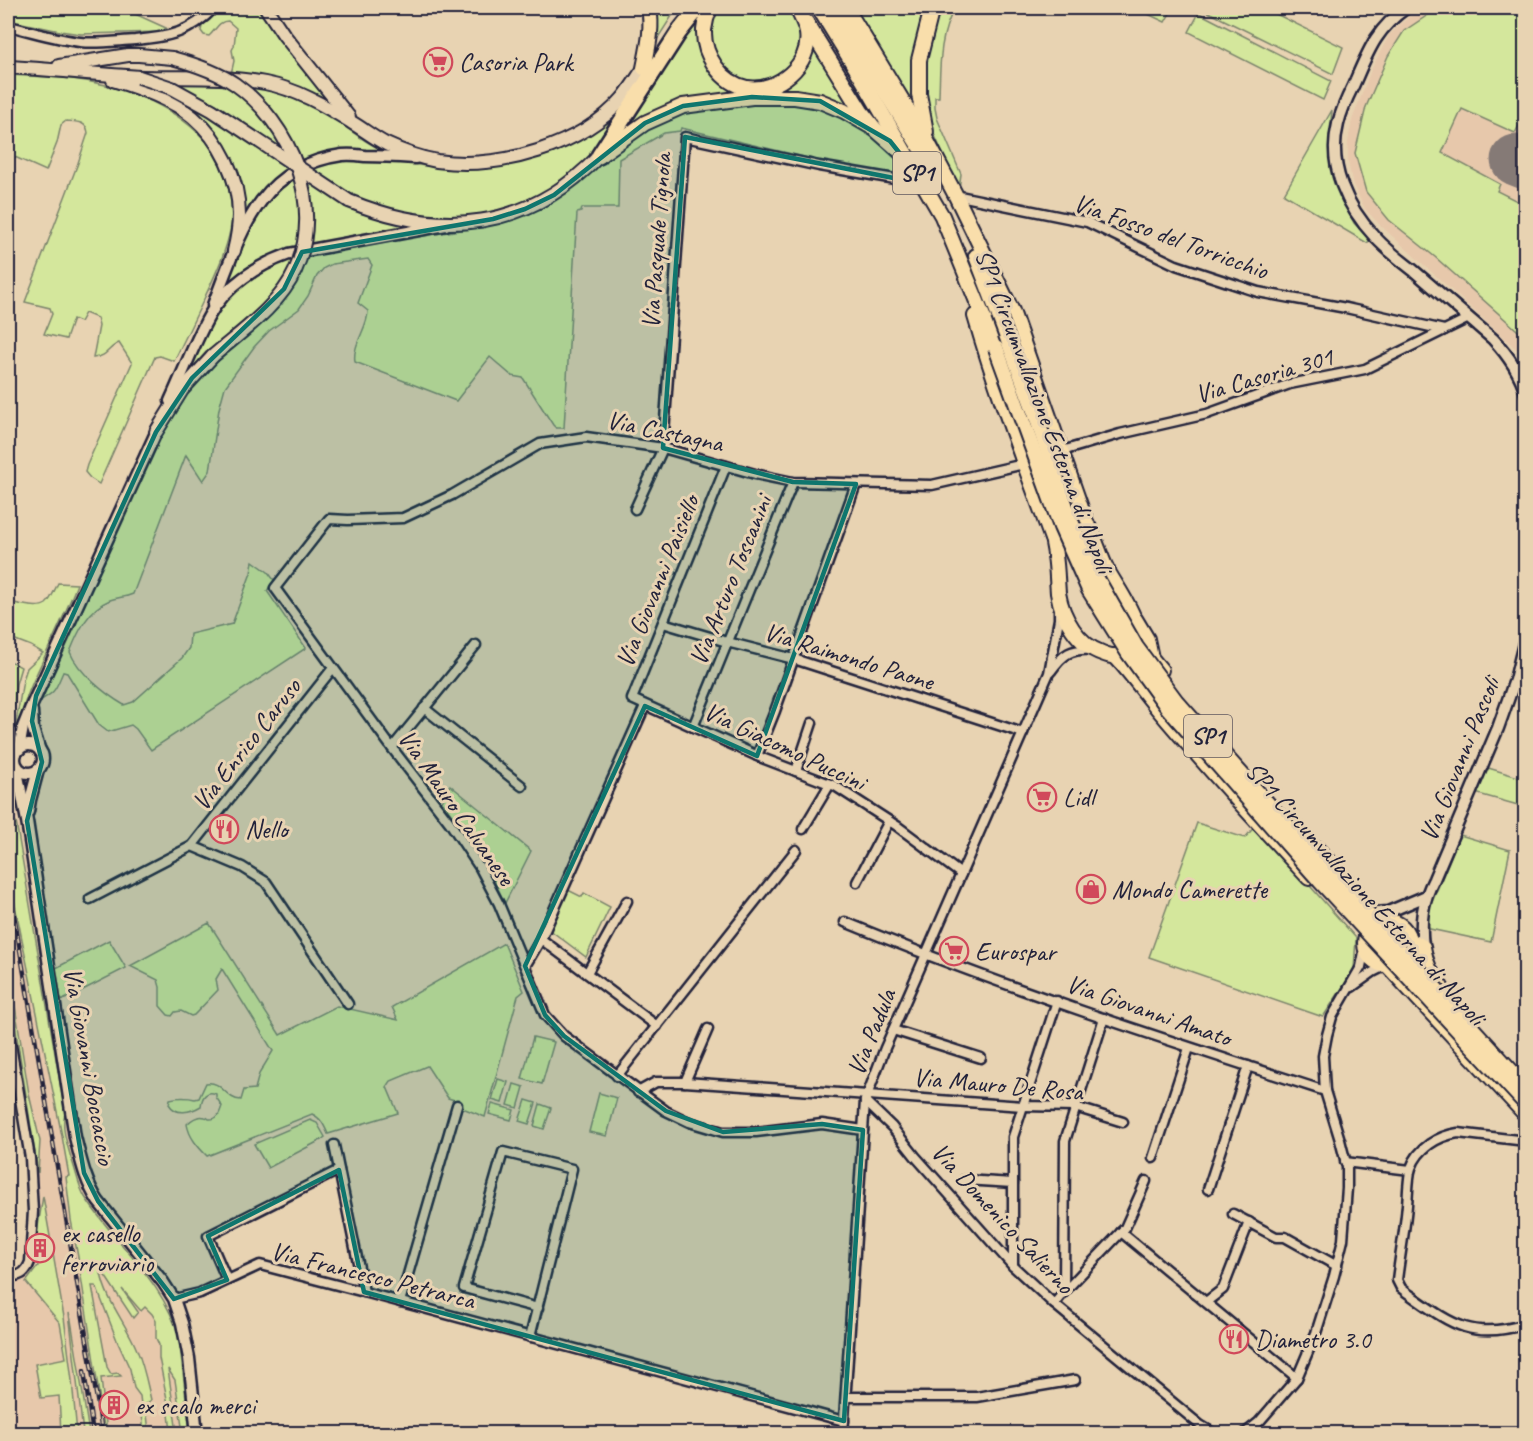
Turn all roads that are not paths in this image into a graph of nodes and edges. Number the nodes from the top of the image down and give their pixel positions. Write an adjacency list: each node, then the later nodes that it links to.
1 (214, 8): 13 (street)
2 (266, 8): 19 (main road)
3 (649, 8): 16 (main road)
4 (688, 8): 16 (highway)
5 (698, 8): 22 (highway)
6 (710, 8): 7 (main road)
7 (797, 8): 20 (main road, SP1)
8 (819, 8): 24 (main road, SP1 Circumvallazione Esterna di Napoli / SP1)
9 (832, 8): 25 (main road, SP1 Circumvallazione Esterna di Napoli / SP1)
10 (846, 8): 21 (main road)
11 (932, 8): 21 (main road)
12 (1406, 8): 32 (street)
13 (8, 26)
14 (8, 67): 15 (main road)
15 (36, 68): 17 (main road); 36 (main road, bridge)
16 (644, 68): 23 (main road)
17 (95, 74): 18 (main road); 29 (main road)
18 (139, 77): 19 (main road); 28 (main road, bridge)
19 (353, 123): 23 (main road)
20 (875, 129): 22 (main road); 24 (main road, SP1)
21 (928, 143): 25 (main road); 27 (main road)
22 (599, 156): 28 (main road)
23 (425, 159): 29 (street)
24 (912, 165): 26 (main road, SP1 Circumvallazione Esterna di Napoli / SP1)
25 (933, 169): 109 (main road, SP1 Circumvallazione Esterna di Napoli / SP1, bridge)
26 (924, 184): 30 (main road, SP1 Circumvallazione Esterna di Napoli / SP1); 39 (street, Via Pasquale Tignola)
27 (955, 195): 33 (street, Via Fosso del Torricchio); 40 (main road)
28 (461, 223): 31 (street)
29 (234, 251): 31 (street)
30 (967, 276): 41 (main road); 113 (main road, SP1 Circumvallazione Esterna di Napoli / SP1, bridge)
31 (209, 315): 36 (street)
32 (1469, 318): 33 (street, Via Casoria 301); 34 (street)
33 (1444, 330): 40 (street, Via Casoria 301)
34 (1515, 366): 35 (street); 37 (street)
35 (1526, 372)
36 (178, 391): 38 (main road)
37 (1526, 393)
38 (156, 432): 60 (street)
39 (663, 448): 42 (street, Via Castagna); 45 (street); 48 (street, Via Castagna)
40 (1062, 451): 46 (main road)
41 (1024, 464): 44 (street, Via Castagna); 47 (main road)
42 (726, 466): 43 (street, Via Castagna); 51 (street, Via Giovanni Paisiello)
43 (793, 482): 44 (street, Via Castagna); 53 (street, Via Arturo Toscanini)
44 (856, 484): 57 (street)
45 (635, 509)
46 (1087, 525): 47 (main road); 50 (main road)
47 (1052, 539): 49 (main road)
48 (275, 588): 58 (street, Via Mauro Calvanese)
49 (1058, 594): 55 (main road); 59 (street, Via Padula)
50 (1135, 619): 56 (main road); 84 (main road)
51 (663, 623): 53 (street, Via Raimondo Paone); 61 (street, Via Giovanni Paisiello)
52 (1526, 636): 81 (street, Via Giovanni Pascoli)
53 (727, 642): 57 (street, Via Raimondo Paone); 64 (street, Via Arturo Toscanini)
54 (476, 645): 62 (street)
55 (1094, 651): 56 (main road); 59 (street, Via Padula)
56 (1115, 656): 89 (main road)
57 (794, 659): 65 (street, Via Raimondo Paone); 68 (street)
58 (333, 668): 66 (street, Via Mauro Calvanese); 77 (street, Via Enrico Caruso)
59 (1049, 674): 65 (street, Via Padula)
60 (36, 696): 67 (street); 69 (street)
61 (645, 706): 64 (street, Via Giacomo Puccini); 87 (street)
62 (424, 708): 66 (street); 73 (street)
63 (812, 723): 71 (street)
64 (693, 727): 68 (street, Via Giacomo Puccini)
65 (1023, 733): 79 (street, Via Padula)
66 (392, 748): 93 (street, Via Mauro Calvanese)
67 (41, 753): 69 (street); 70 (street)
68 (757, 756): 71 (street, Via Giacomo Puccini)
69 (13, 758): 70 (street); 74 (street, Via Giovanni Boccaccio)
70 (38, 770): 74 (street, Via Giovanni Boccaccio)
71 (796, 771): 72 (street, Via Giacomo Puccini)
72 (830, 784): 75 (street, Via Giacomo Puccini); 76 (street)
73 (522, 786)
74 (27, 821): 139 (street, Via Giovanni Boccaccio)
75 (889, 821): 79 (street, Via Giacomo Puccini); 80 (street)
76 (803, 829)
77 (192, 846): 82 (street, Via Enrico Caruso); 97 (street, Via Enrico Caruso)
78 (796, 850): 99 (street)
79 (961, 874): 91 (street, Via Padula)
80 (857, 882)
81 (1426, 896): 84 (street); 86 (street, Via Giovanni Pascoli)
82 (90, 900)
83 (627, 901): 94 (street)
84 (1381, 918): 88 (main road); 89 (main road)
85 (845, 922): 91 (street, Via Giovanni Amato)
86 (1421, 928): 88 (street); 90 (street, Via Giovanni Pascoli)
87 (541, 939): 93 (street); 94 (street)
88 (1408, 939): 90 (main road); 92 (main road)
89 (1365, 943): 92 (main road); 95 (street)
90 (1422, 946): 107 (main road)
91 (926, 955): 96 (street, Via Giovanni Amato); 102 (street, Via Padula)
92 (1387, 965): 95 (street); 117 (main road)
93 (525, 966): 106 (street, Via Mauro Calvanese)
94 (587, 973): 99 (street)
95 (1350, 989): 110 (street)
96 (1057, 1001): 98 (street, Via Giovanni Amato); 115 (street)
97 (348, 1004)
98 (1104, 1018): 103 (street, Via Giovanni Amato); 116 (street)
99 (657, 1026): 106 (street)
100 (8, 1028): 135 (street)
101 (708, 1029): 108 (street)
102 (893, 1030): 104 (street); 112 (street, Via Padula)
103 (1189, 1048): 105 (street, Via Giovanni Amato); 122 (street)
104 (981, 1059)
105 (1248, 1066): 110 (street, Via Giovanni Amato); 129 (street)
106 (617, 1076): 111 (street, Via Mauro Calvanese)
107 (1526, 1079)
108 (685, 1082): 111 (street, Via Mauro De Rosa); 112 (street, Via Mauro De Rosa)
109 (1526, 1087)
110 (1325, 1091): 123 (street)
111 (638, 1092): 119 (street, Via Mauro Calvanese)
112 (866, 1098): 115 (street, Via Mauro De Rosa); 119 (street, Via Padula); 133 (street, Via Domenico Salierno)
113 (1526, 1104)
114 (457, 1105): 140 (street)
115 (1023, 1106): 116 (street, Via Mauro De Rosa); 128 (street)
116 (1075, 1107): 118 (street, Via Mauro De Rosa); 138 (street)
117 (1526, 1115)
118 (1123, 1122)
119 (863, 1130): 148 (street, Via Padula)
120 (1526, 1141): 125 (street)
121 (334, 1145): 124 (street)
122 (1153, 1158)
123 (1346, 1162): 125 (street); 134 (street)
124 (339, 1170): 136 (street); 137 (street)
125 (1410, 1170): 144 (street)
126 (964, 1180): 128 (street)
127 (1146, 1181): 132 (street)
128 (1013, 1183): 133 (street)
129 (1208, 1189)
130 (1233, 1214): 131 (street)
131 (1249, 1222): 134 (street); 141 (street)
132 (1122, 1232): 138 (street); 141 (street)
133 (1013, 1266): 142 (street, Via Domenico Salierno)
134 (1337, 1266): 146 (street)
135 (8, 1275)
136 (227, 1280): 137 (street, Via Francesco Petrarca); 139 (street, Via Francesco Petrarca)
137 (364, 1292): 140 (street, Via Francesco Petrarca)
138 (1064, 1292): 142 (street)
139 (174, 1299): 151 (street, Via Giovanni Boccaccio)
140 (400, 1302): 145 (street, Via Francesco Petrarca)
141 (1206, 1302): 146 (street)
142 (1054, 1304): 150 (street, Via Domenico Salierno)
143 (538, 1308): 143 (street, Via Francesco Petrarca); 145 (street, Via Francesco Petrarca)
144 (1526, 1324)
145 (530, 1337): 149 (street, Via Francesco Petrarca)
146 (1297, 1378): 154 (street)
147 (1076, 1380): 148 (street)
148 (846, 1397): 149 (street, Via Padula)
149 (844, 1421): 152 (street, Via Padula)
150 (1202, 1429): 153 (street, Via Domenico Salierno)
151 (197, 1434)
152 (843, 1434)
153 (1215, 1434)
154 (1244, 1434)

